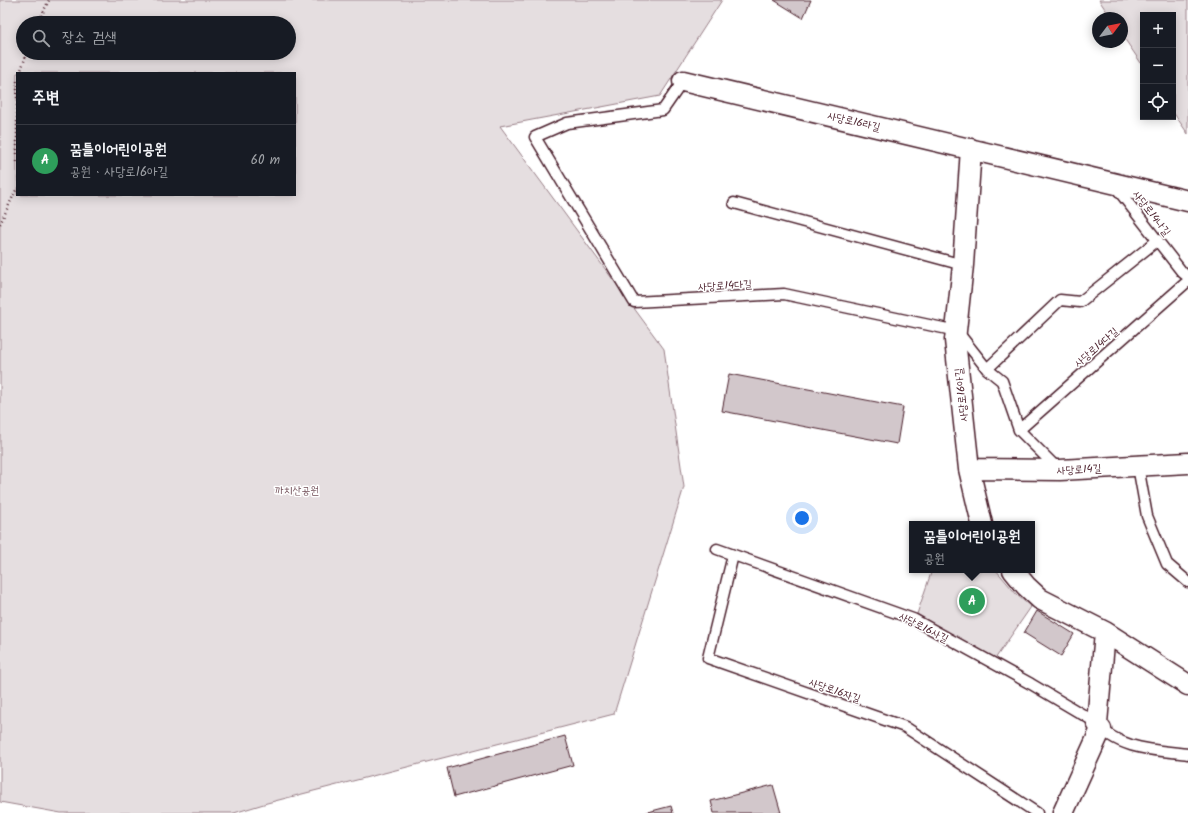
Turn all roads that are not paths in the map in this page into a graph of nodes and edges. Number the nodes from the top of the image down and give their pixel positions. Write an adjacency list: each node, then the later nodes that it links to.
1 (683, 81): 2 (lane, 사당로16라길); 3 (street, 사당로16라길)
2 (535, 137): 11 (lane, 사당로14다길)
3 (971, 149): 4 (street, 사당로16라길); 8 (street, 사당로16아길)
4 (1112, 182): 5 (street, 사당로16라길); 7 (lane, 사당로14나길)
5 (1188, 200)
6 (734, 204): 8 (lane)
7 (1158, 240): 9 (lane, 사당로14나길); 12 (lane)
8 (963, 265): 11 (street, 사당로16아길)
9 (1188, 277)
10 (1188, 281): 13 (lane, 사당로14다길)
11 (956, 331): 12 (lane); 16 (street, 사당로16아길)
12 (987, 369): 13 (lane)
13 (1019, 430): 17 (lane)
14 (1188, 463): 15 (street, 사당로14길)
15 (1138, 466): 17 (street, 사당로14길); 22 (lane)
16 (969, 470): 17 (street, 사당로14길); 18 (street, 사당로16아길)
17 (1060, 470)
18 (981, 521)
19 (717, 549): 20 (lane, 사당로16사길)
20 (733, 555): 25 (lane, 사당로16사길); 27 (lane, 사당로16자길)
21 (1015, 573): 23 (street)
22 (1188, 582)
23 (1105, 632): 24 (street); 25 (street)
24 (1188, 685)
25 (1099, 726): 26 (lane, 사당로16사길); 28 (street)
26 (1188, 754)
27 (1038, 813)
28 (1063, 813)

